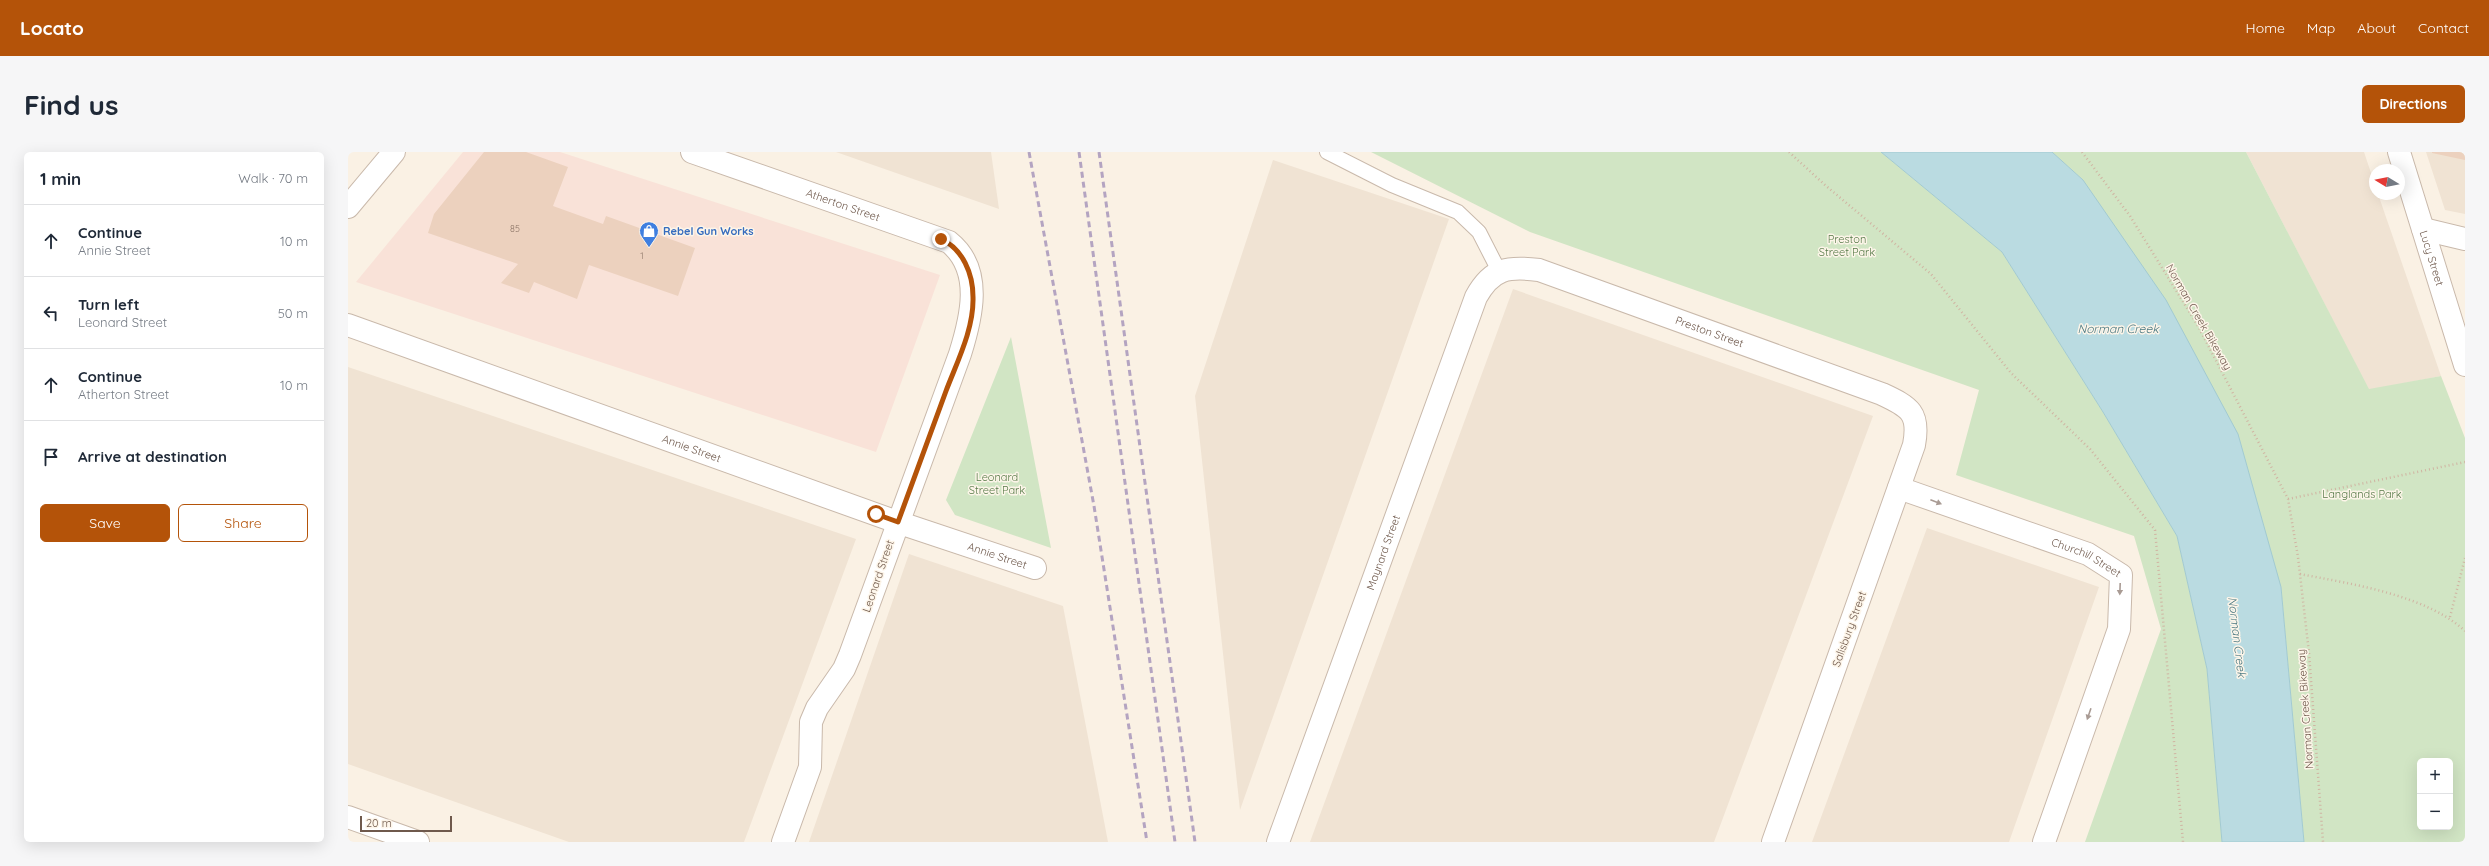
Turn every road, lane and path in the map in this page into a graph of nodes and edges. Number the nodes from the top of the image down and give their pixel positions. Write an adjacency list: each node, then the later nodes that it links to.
1 (394, 152): 7 (street)
2 (692, 152): 11 (street, Atherton Street)
3 (1327, 152): 10 (lane)
4 (1789, 152): 30 (path)
5 (2082, 152): 17 (path, Norman Creek Bikeway)
6 (2399, 152): 8 (street, Lucy Street)
7 (348, 207)
8 (2423, 229): 9 (street); 13 (street, Lucy Street)
9 (2465, 239)
10 (1499, 271): 14 (street, Preston Street); 27 (street, Maynard Street)
11 (971, 283): 18 (street, Leonard Street)
12 (348, 325): 18 (street, Annie Street)
13 (2465, 365)
14 (1914, 414): 16 (street, Salisbury Street)
15 (2465, 462): 17 (path)
16 (1900, 488): 28 (street, Salisbury Street); 29 (street, Churchill Street, one-way to 29)
17 (2288, 499): 21 (path, Norman Creek Bikeway)
18 (898, 522): 20 (street, Annie Street); 26 (street, Leonard Street)
19 (2465, 558): 22 (path)
20 (1035, 568)
21 (2300, 574): 22 (path); 31 (path, Norman Creek Bikeway)
22 (2450, 617): 23 (path)
23 (2465, 631)
24 (348, 817): 25 (street)
25 (418, 842)
26 (783, 842)
27 (1278, 842)
28 (1773, 842)
29 (2044, 842)
30 (2183, 842)
31 (2323, 842)

